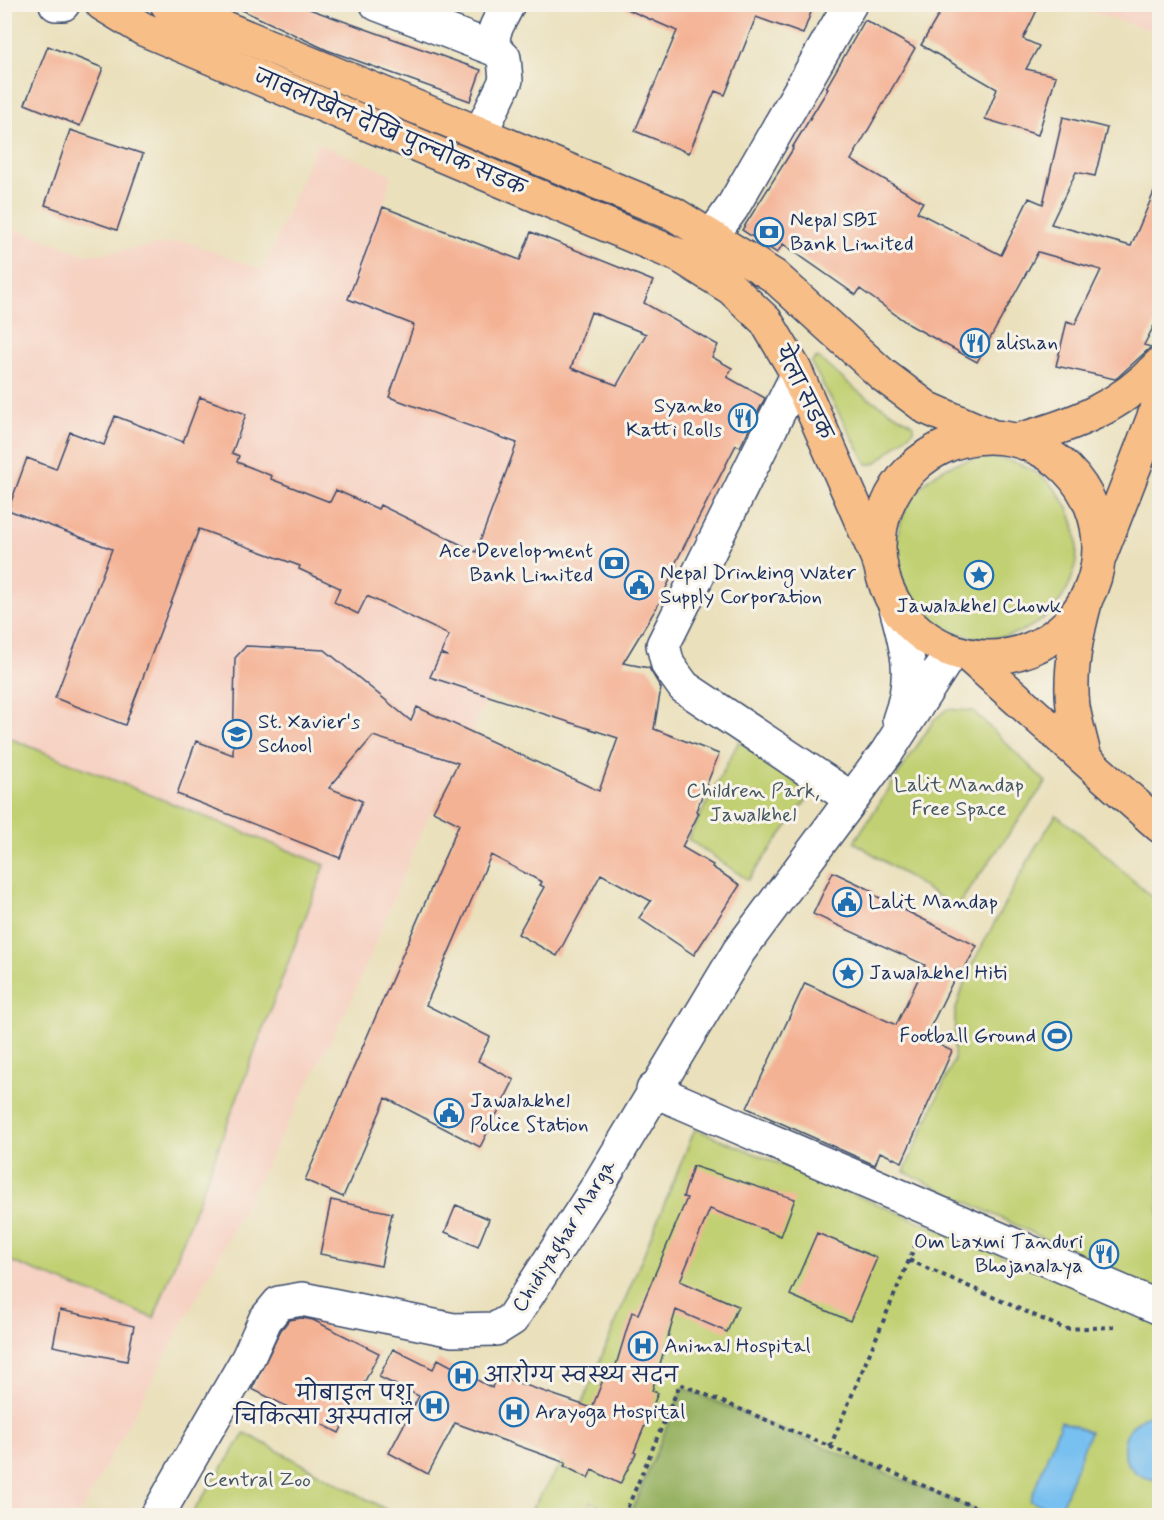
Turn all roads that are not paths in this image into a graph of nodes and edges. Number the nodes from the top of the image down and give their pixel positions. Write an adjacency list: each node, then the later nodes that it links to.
1 (56, 4): 2 (street)
2 (63, 4)
3 (102, 4): 11 (main road, जावलाखेल देखि पुल्चोक सडक)
4 (166, 4): 9 (main road)
5 (378, 4): 8 (street)
6 (508, 4): 8 (street)
7 (850, 4): 10 (street)
8 (494, 49): 9 (street)
9 (480, 132): 10 (main road)
10 (712, 236): 15 (main road)
11 (680, 256): 13 (main road, येला सडक)
12 (1160, 364): 15 (main road)
13 (797, 375): 17 (main road, येला सडक); 23 (street)
14 (1160, 401): 16 (main road)
15 (1004, 438): 16 (main road); 17 (main road)
16 (1098, 561): 18 (main road)
17 (881, 566): 19 (main road)
18 (1085, 600): 20 (main road); 22 (main road)
19 (895, 604): 20 (main road); 21 (street, Chidiyaghar Marga)
20 (961, 653): 21 (street, Chidiyaghar Marga); 22 (main road)
21 (887, 752): 23 (street, Chidiyaghar Marga)
22 (1085, 758): 24 (main road)
23 (852, 800): 25 (street, Chidiyaghar Marga)
24 (1160, 826)
25 (653, 1090): 26 (street); 27 (street, Chidiyaghar Marga)
26 (1160, 1308)
27 (157, 1515)

